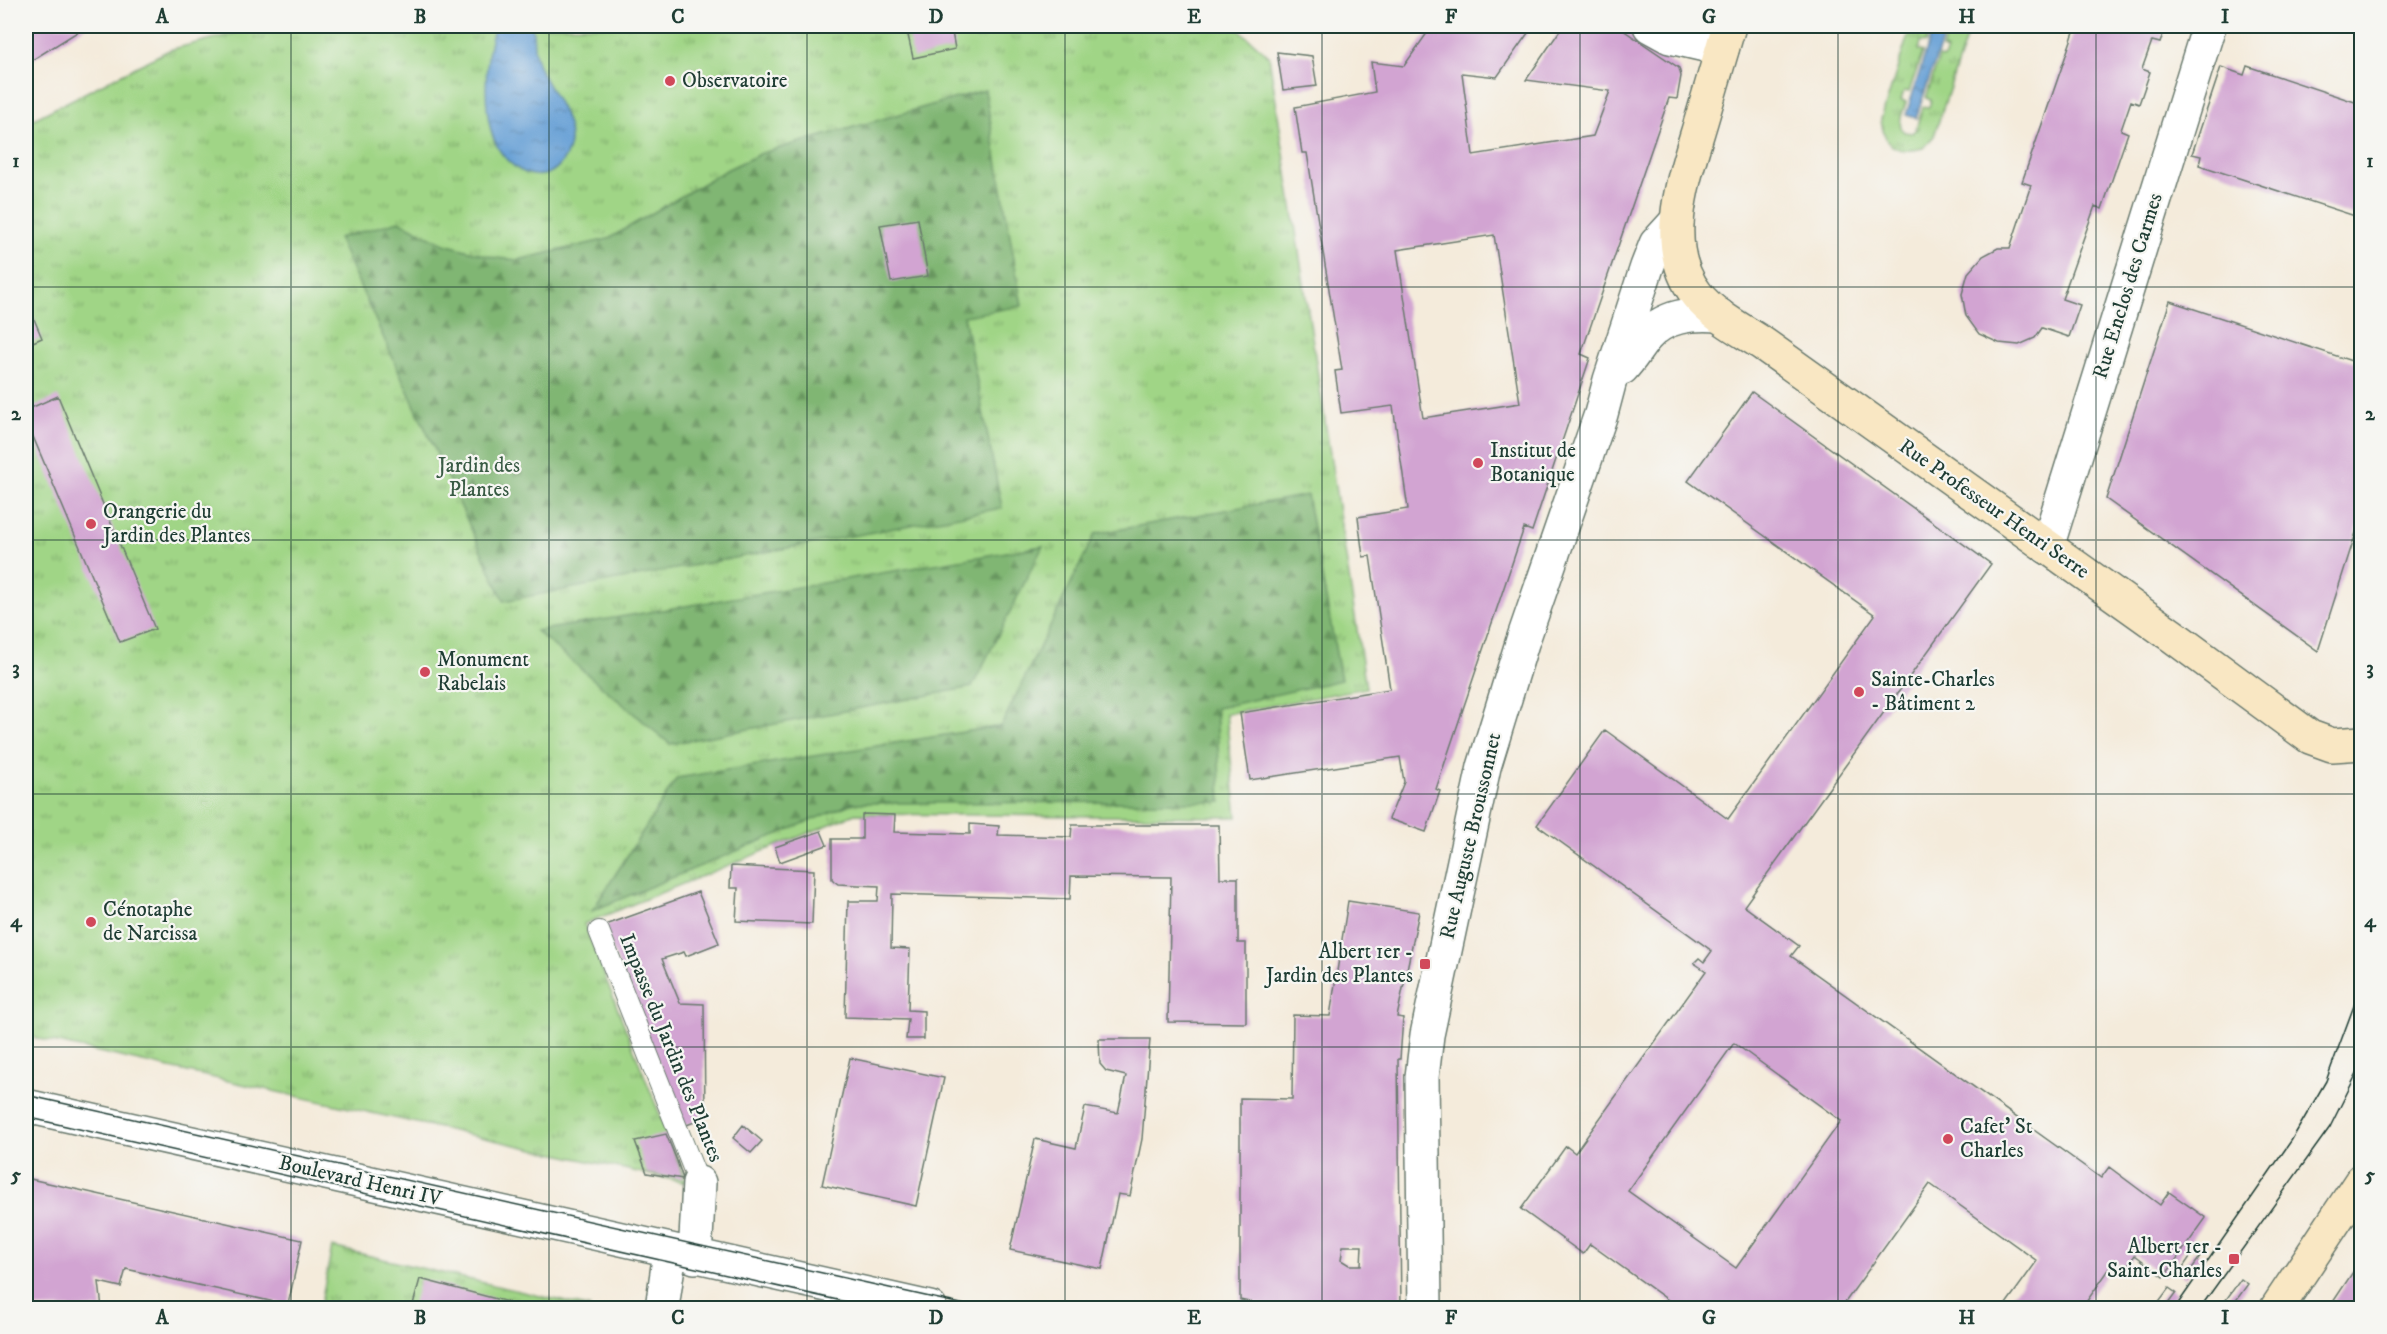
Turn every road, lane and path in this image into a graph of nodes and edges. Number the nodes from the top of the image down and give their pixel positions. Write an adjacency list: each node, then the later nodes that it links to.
1 (1650, 26): 3 (street)
2 (2209, 26): 9 (street, Rue Enclos des Carmes)
3 (1726, 37): 4 (main road)
4 (1677, 221): 5 (street, Rue Auguste Broussonnet); 6 (main road, Rue Professeur Henri Serre)
5 (1638, 293): 7 (street); 8 (street, Rue Auguste Broussonnet)
6 (1719, 315): 7 (street, Rue Auguste Broussonnet); 9 (main road, Rue Professeur Henri Serre)
7 (1667, 320): 8 (street, Rue Auguste Broussonnet)
8 (1610, 380): 18 (street, Rue Auguste Broussonnet)
9 (2047, 547): 10 (main road, Rue Professeur Henri Serre)
10 (2361, 743)
11 (599, 931): 14 (lane, Impasse du Jardin des Plantes)
12 (26, 1106): 15 (street, Boulevard Henri IV)
13 (2361, 1180): 19 (main road)
14 (699, 1183): 15 (street)
15 (683, 1254): 16 (street); 17 (street, Boulevard Henri IV)
16 (662, 1308)
17 (930, 1308)
18 (1425, 1308)
19 (2277, 1308)

